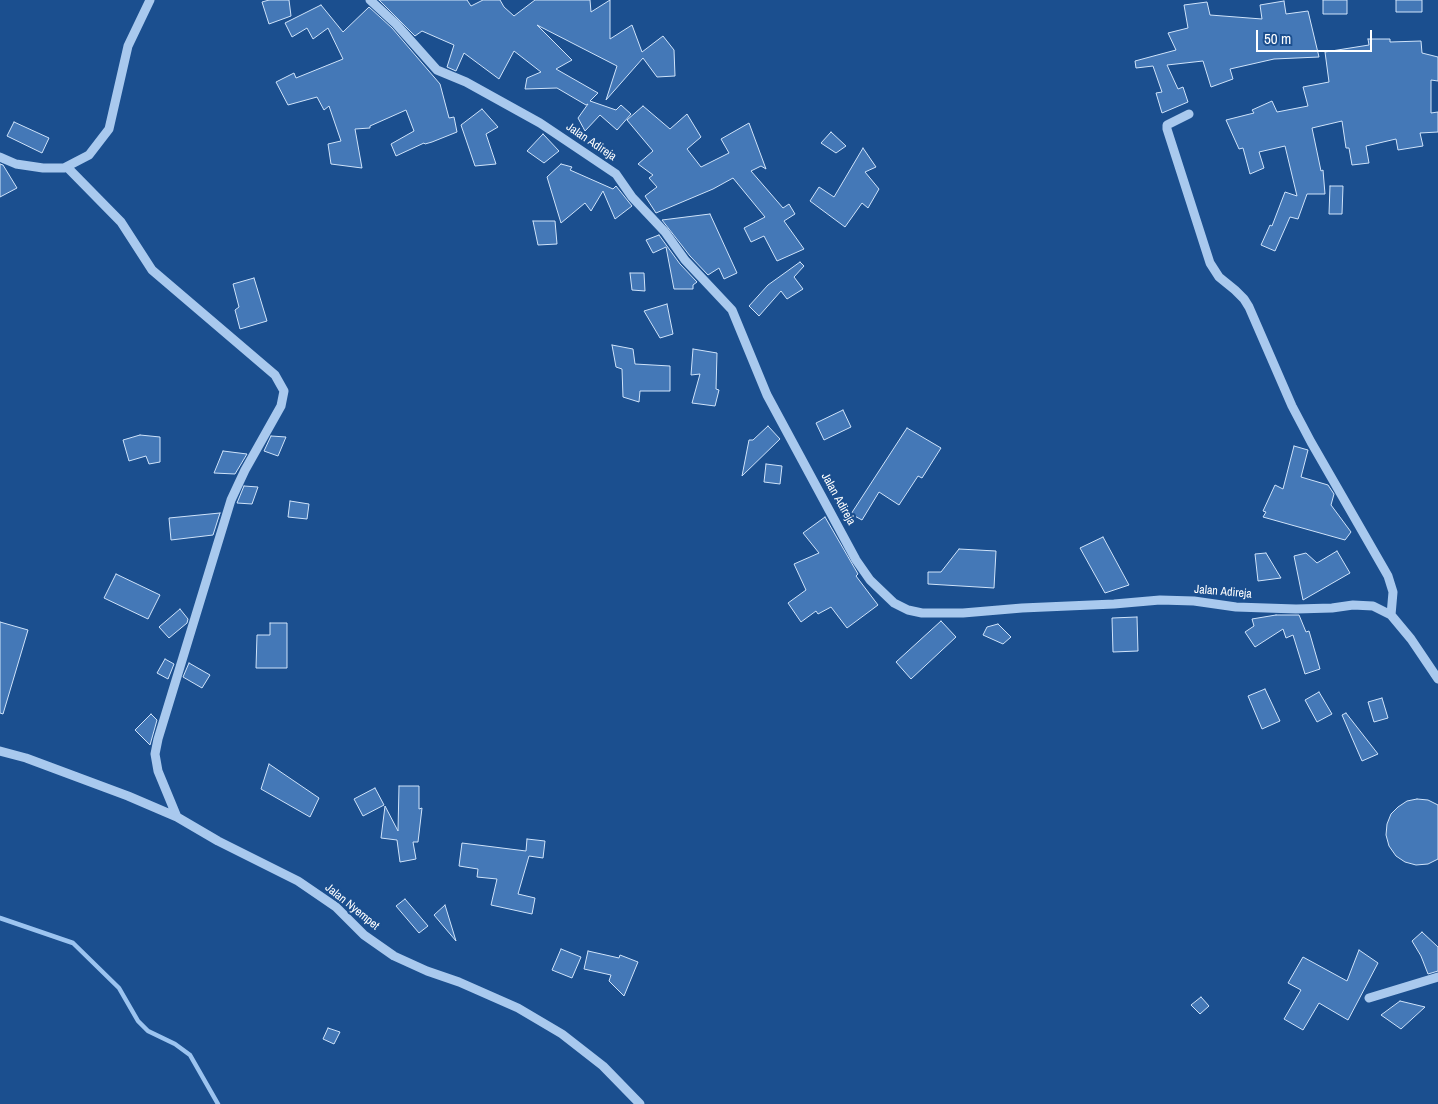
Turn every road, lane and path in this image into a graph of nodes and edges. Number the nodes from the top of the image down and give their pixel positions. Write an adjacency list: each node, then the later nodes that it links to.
1 (150, 0): 5 (street)
2 (370, 0): 6 (street, Jalan Adireja)
3 (1189, 114): 6 (street)
4 (0, 157): 5 (street)
5 (67, 167): 9 (street)
6 (1391, 615): 7 (street)
7 (1438, 679)
8 (0, 751): 9 (street, Jalan Nyempet)
9 (177, 816): 12 (street, Jalan Nyempet)
10 (1438, 977): 11 (street)
11 (1369, 998)
12 (640, 1104)

